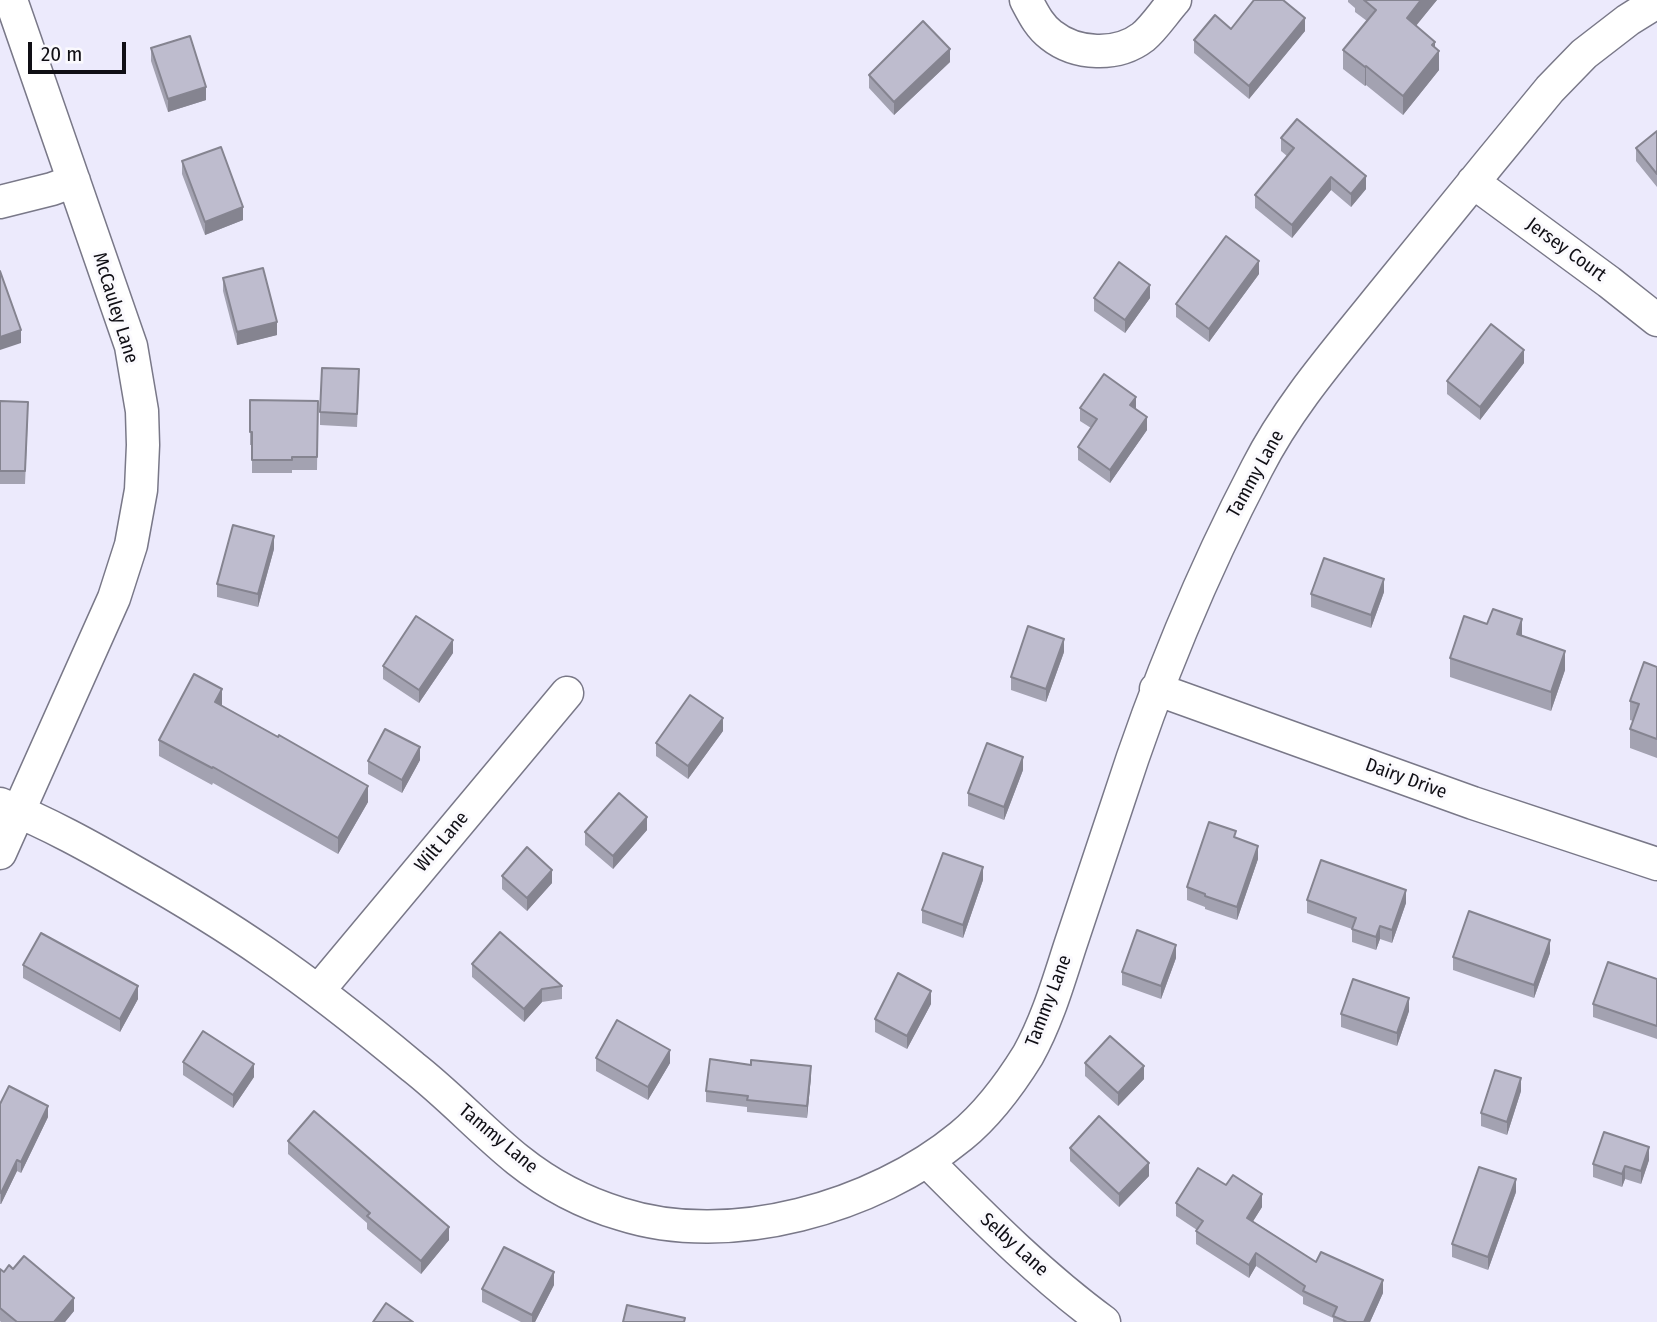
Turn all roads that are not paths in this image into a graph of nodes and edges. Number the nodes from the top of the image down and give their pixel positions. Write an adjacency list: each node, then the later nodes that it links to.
1 (11, 0): 5 (street, McCauley Lane)
2 (1026, 0): 3 (street)
3 (1175, 0)
4 (1657, 2): 6 (street, Tammy Lane)
5 (74, 181): 7 (street); 11 (street, McCauley Lane)
6 (1473, 182): 8 (street, Jersey Court); 9 (street, Tammy Lane)
7 (0, 202)
8 (1657, 320)
9 (1156, 690): 13 (street, Dairy Drive); 15 (street, Tammy Lane)
10 (566, 692): 14 (street, Wilt Lane)
11 (10, 808): 12 (street, McCauley Lane); 14 (street, Tammy Lane)
12 (0, 853)
13 (1657, 864)
14 (318, 991): 15 (street, Tammy Lane)
15 (928, 1162): 16 (street, Selby Lane)
16 (1104, 1322)

